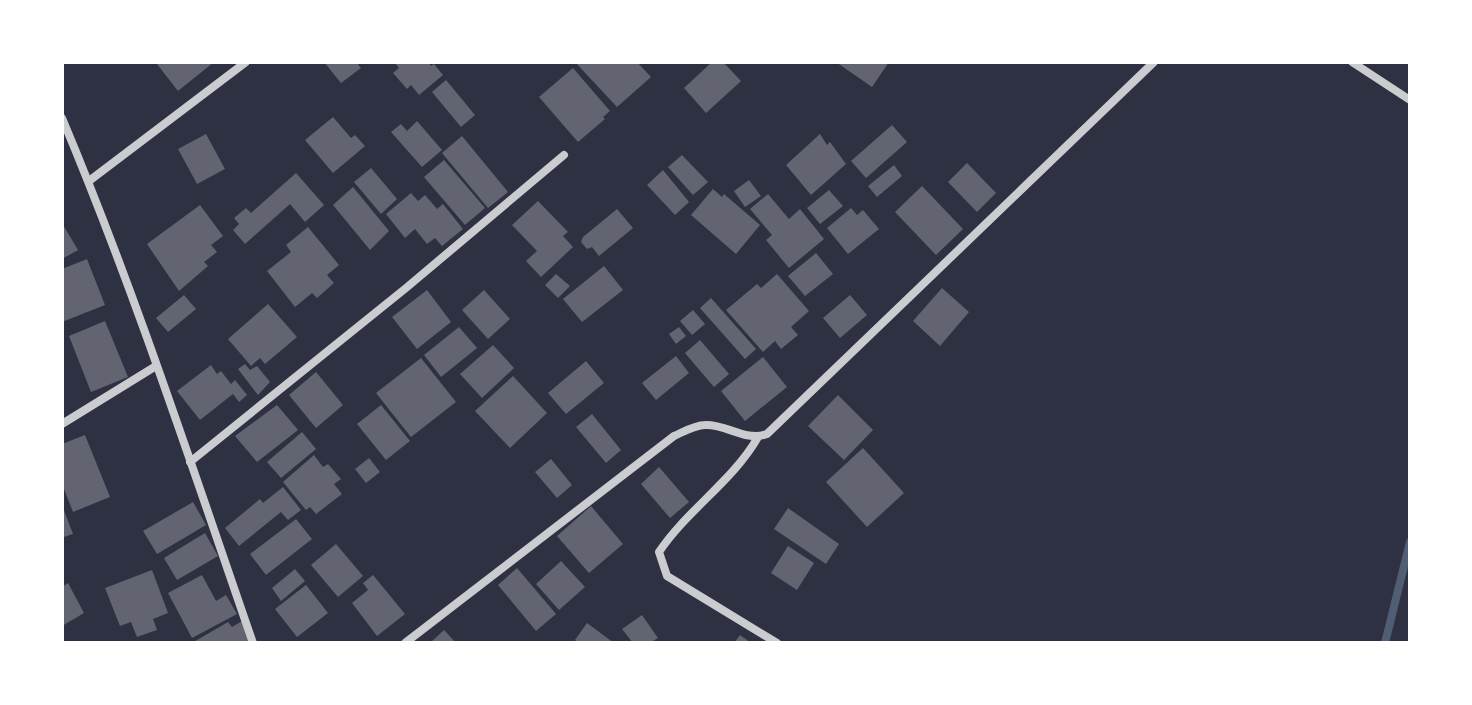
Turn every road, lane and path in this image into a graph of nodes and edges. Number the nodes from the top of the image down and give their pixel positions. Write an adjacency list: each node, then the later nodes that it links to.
1 (246, 62): 7 (street)
2 (1154, 62): 10 (street)
3 (1352, 62): 4 (street)
4 (1410, 100)
5 (62, 118): 7 (street)
6 (564, 155): 11 (street)
7 (89, 181): 8 (street)
8 (156, 366): 9 (street); 11 (street)
9 (62, 424)
10 (758, 437): 13 (street); 14 (street)
11 (190, 462): 12 (street)
12 (253, 643)
13 (405, 643)
14 (777, 643)

